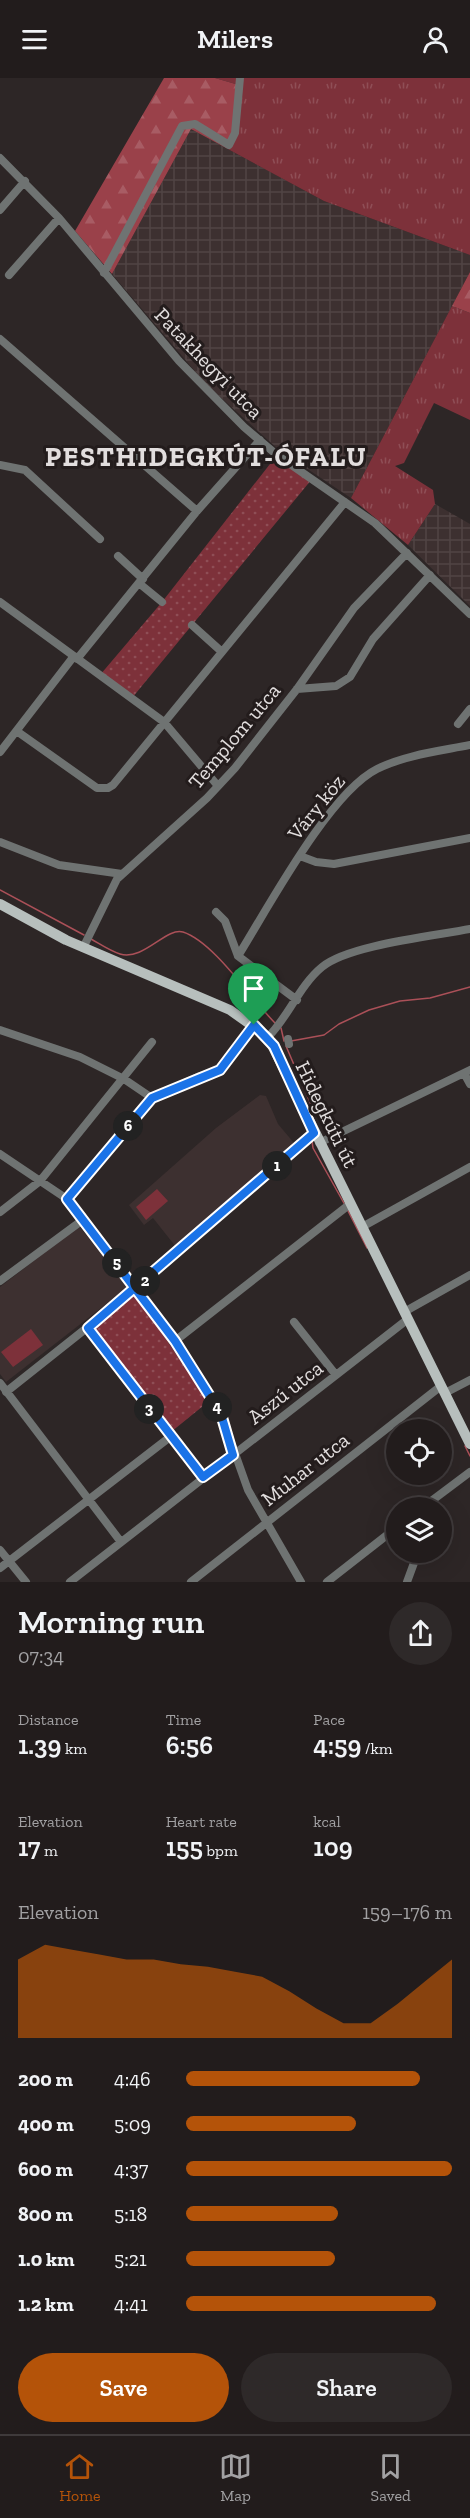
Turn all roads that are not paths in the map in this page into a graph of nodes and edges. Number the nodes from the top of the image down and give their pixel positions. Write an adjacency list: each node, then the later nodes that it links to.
1 (240, 78): 6 (street)
2 (0, 158): 3 (street, Patakhegyi utca)
3 (25, 181): 4 (street); 5 (street, Patakhegyi utca)
4 (0, 210)
5 (59, 218): 6 (street, Patakhegyi utca); 7 (street)
6 (104, 273): 9 (street, Patakhegyi utca)
7 (9, 275)
8 (0, 339): 12 (street)
9 (260, 440): 11 (street, Patakhegyi utca); 12 (street)
10 (0, 465): 13 (street)
11 (345, 502): 14 (street, Patakhegyi utca); 22 (street)
12 (197, 511): 17 (street)
13 (100, 539)
14 (407, 553): 16 (street, Patakhegyi utca); 24 (street)
15 (118, 556): 17 (street)
16 (430, 575): 20 (street, Patakhegyi utca); 24 (street, Templom utca)
17 (142, 581): 19 (street); 23 (street)
18 (0, 602): 23 (street)
19 (162, 602)
20 (470, 615)
21 (192, 625): 22 (street)
22 (222, 652): 26 (street)
23 (76, 658): 26 (street); 28 (street)
24 (297, 689): 31 (street, Templom utca)
25 (470, 709): 27 (street)
26 (164, 722): 28 (street); 31 (street)
27 (458, 724)
28 (18, 732): 30 (street)
29 (470, 745): 34 (street, Váry köz)
30 (0, 752)
31 (218, 786): 35 (street, Templom utca)
32 (470, 838): 34 (street)
33 (0, 842): 35 (street)
34 (300, 856): 40 (street, Váry köz)
35 (122, 874): 39 (street, Templom utca)
36 (0, 904): 39 (main road, Hidegkúti út)
37 (216, 912): 40 (street)
38 (470, 929): 41 (street)
39 (84, 945): 42 (main road, Hidegkúti út)
40 (238, 956): 41 (street)
41 (297, 1000): 44 (street)
42 (254, 1025): 44 (main road, Hidegkúti út); 49 (street)
43 (0, 1030): 47 (street)
44 (275, 1030): 50 (main road, Hidegkúti út)
45 (152, 1042): 47 (street)
46 (467, 1071): 48 (street); 50 (street)
47 (124, 1079): 49 (street); 53 (street)
48 (470, 1084)
49 (152, 1098): 54 (street)
50 (317, 1138): 55 (main road, Hidegkúti út); 61 (street)
51 (0, 1154): 53 (street)
52 (470, 1167): 58 (street)
53 (40, 1181): 54 (street); 56 (street)
54 (67, 1199): 57 (street)
55 (348, 1206): 58 (main road, Hidegkúti út); 65 (street)
56 (0, 1212)
57 (84, 1219): 60 (street); 61 (street)
58 (362, 1227): 62 (main road, Hidegkúti út)
59 (470, 1275): 62 (street, Aszú utca)
60 (0, 1281)
61 (136, 1288): 64 (street); 65 (street)
62 (405, 1318): 66 (street, Aszú utca); 69 (main road, Hidegkúti út)
63 (294, 1322): 66 (street)
64 (88, 1328): 70 (street); 71 (street)
65 (175, 1341): 73 (street)
66 (336, 1375): 73 (street, Aszú utca)
67 (470, 1380): 69 (street, Muhar utca)
68 (0, 1383): 70 (street)
69 (440, 1389): 72 (main road, Hidegkúti út); 79 (street, Muhar utca)
70 (6, 1392): 78 (street)
71 (170, 1437): 75 (street); 78 (street)
72 (470, 1444)
73 (233, 1455): 75 (street, Aszú utca); 79 (street)
74 (470, 1472): 76 (street)
75 (203, 1477): 81 (street, Aszú utca)
76 (438, 1495): 77 (street)
77 (436, 1497)
78 (87, 1498): 81 (street); 83 (street)
79 (266, 1523): 88 (street, Muhar utca); 89 (street)
80 (386, 1536): 90 (street)
81 (122, 1542): 87 (street, Aszú utca)
82 (0, 1550): 83 (street)
83 (9, 1561): 85 (street); 86 (street)
84 (414, 1563): 91 (street)
85 (0, 1568)
86 (26, 1582)
87 (70, 1582)
88 (191, 1582)
89 (301, 1582)
90 (327, 1582)
91 (407, 1582)

